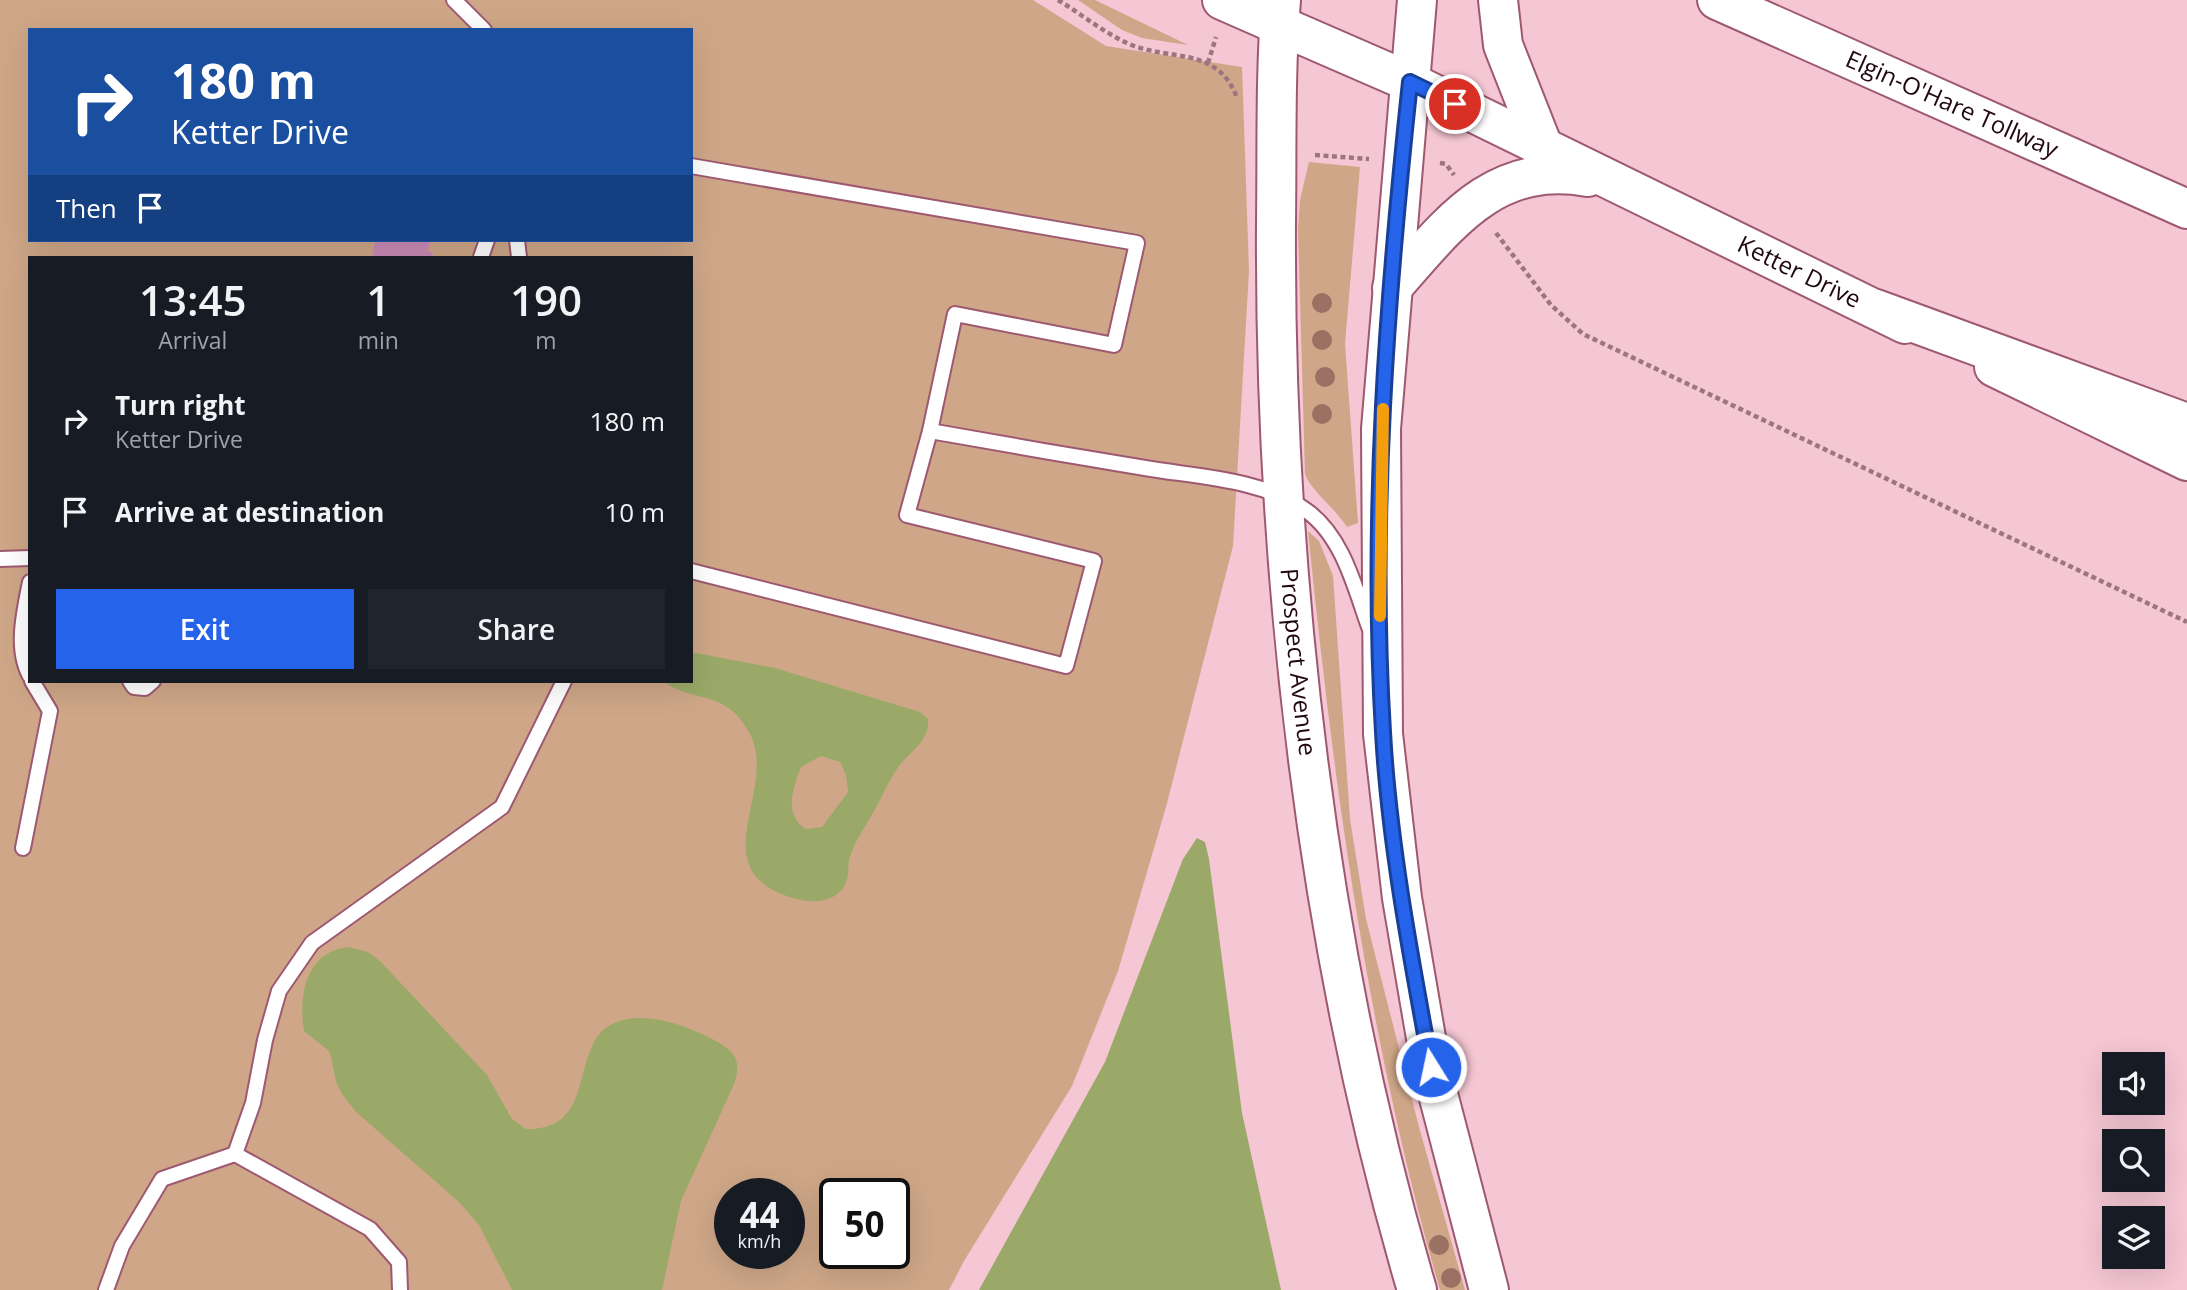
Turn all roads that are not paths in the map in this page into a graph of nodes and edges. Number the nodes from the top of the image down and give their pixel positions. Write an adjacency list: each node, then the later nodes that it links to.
1 (454, 0): 7 (lane)
2 (1222, 0): 6 (main road, Ketter Drive)
3 (1417, 0): 8 (main road)
4 (1498, 0): 9 (main road)
5 (1717, 0): 12 (main road, Elgin-O'Hare Tollway)
6 (1280, 12): 8 (main road, Ketter Drive); 18 (main road, Prospect Avenue)
7 (482, 28)
8 (1410, 82): 9 (main road, Ketter Drive); 13 (main road)
9 (1544, 149): 11 (main road, Ketter Drive)
10 (693, 166): 16 (lane)
11 (1615, 182): 13 (main road); 14 (main road, Ketter Drive)
12 (2187, 209)
13 (1392, 288): 23 (main road)
14 (1876, 309): 15 (main road); 17 (main road, Ketter Drive)
15 (2187, 423)
16 (930, 431): 18 (lane); 21 (lane)
17 (2187, 461)
18 (1283, 496): 23 (lane); 33 (main road, Prospect Avenue)
19 (28, 558): 20 (lane)
20 (0, 559)
21 (693, 572)
22 (28, 597): 24 (lane)
23 (1380, 656): 34 (main road)
24 (28, 672)
25 (34, 683): 29 (lane)
26 (131, 683): 27 (lane)
27 (151, 683)
28 (563, 683): 30 (lane)
29 (23, 848)
30 (235, 1154): 31 (lane); 32 (lane)
31 (106, 1290)
32 (400, 1290)
33 (1418, 1290)
34 (1489, 1290)

